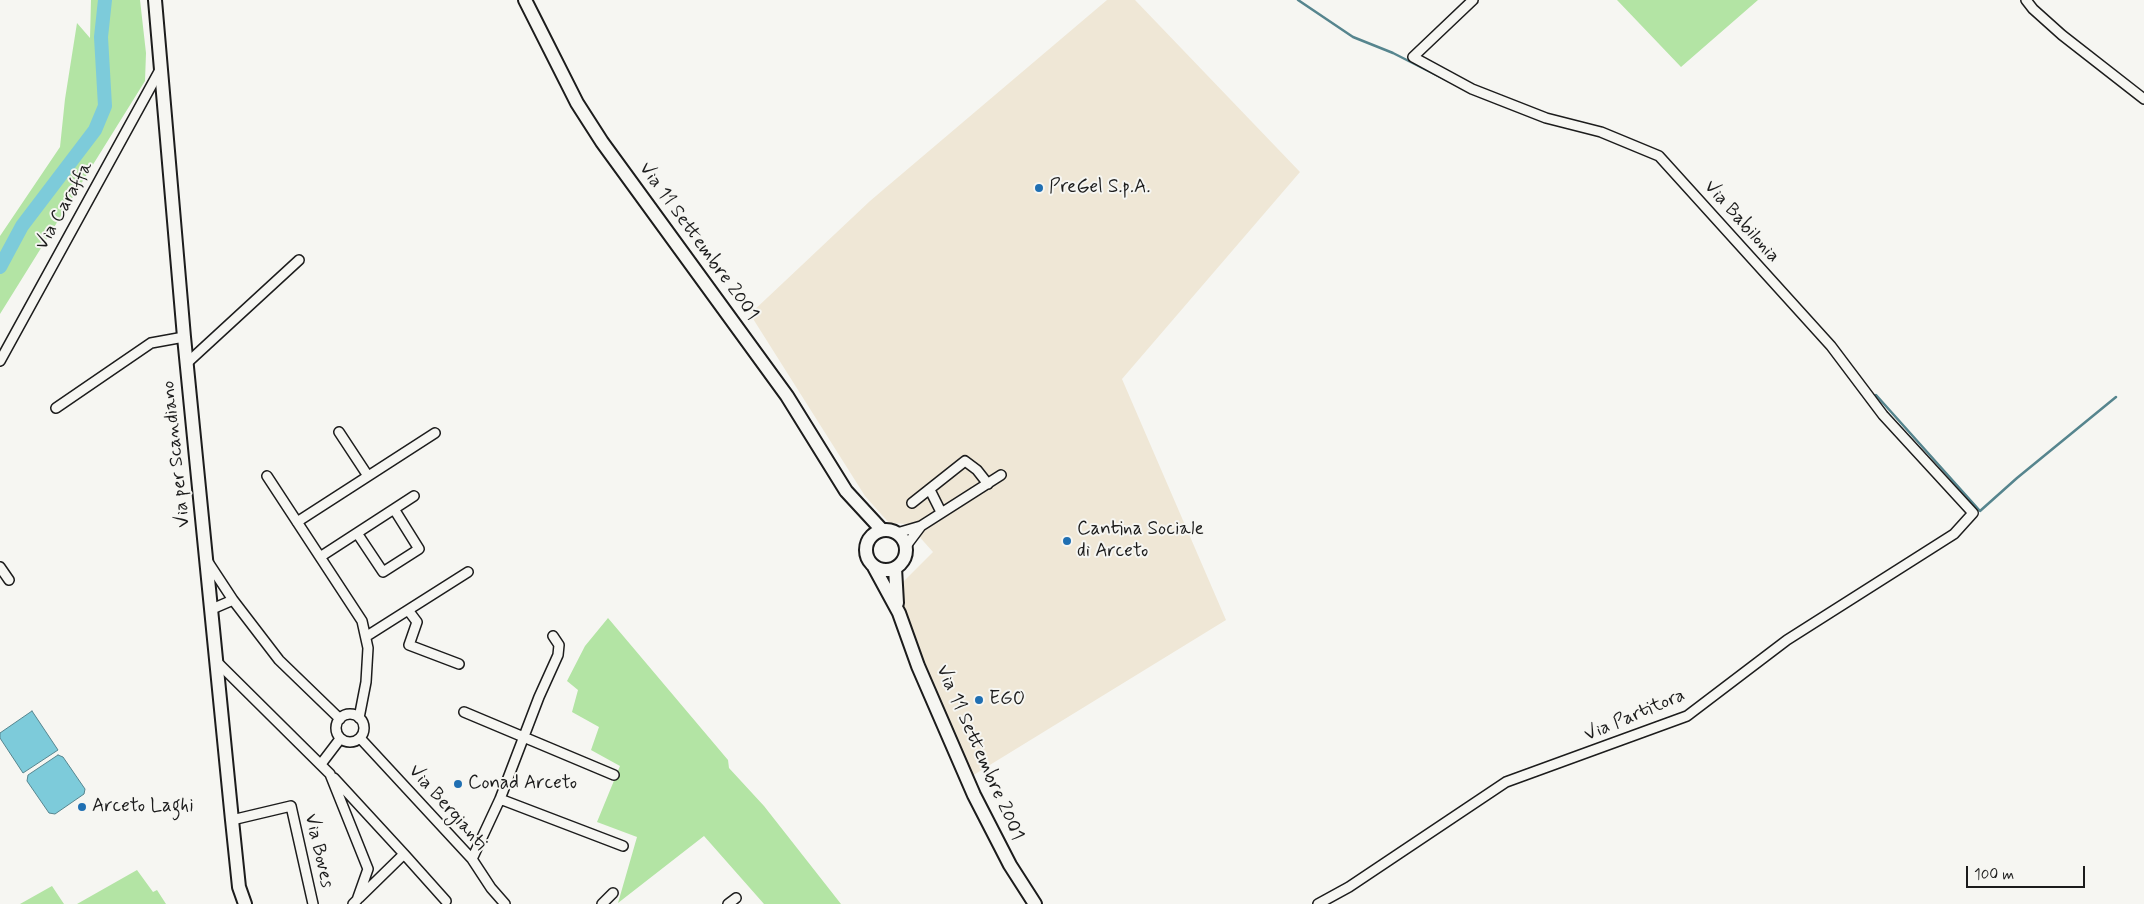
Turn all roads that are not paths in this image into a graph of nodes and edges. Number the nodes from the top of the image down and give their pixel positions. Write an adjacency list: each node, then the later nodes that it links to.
1 (155, 0): 5 (main road, Via per Scandiano)
2 (524, 0): 20 (main road, Via 11 Settembre 2001)
3 (1473, 0): 24 (street, Via Babilonia)
4 (2026, 0): 6 (street)
5 (161, 68): 8 (main road, Via per Scandiano); 9 (street, Via Caraffa)
6 (2144, 99)
7 (299, 260): 10 (street)
8 (184, 337): 10 (main road, Via per Scandiano); 11 (street)
9 (0, 361)
10 (187, 363): 33 (main road, Via per Scandiano)
11 (56, 408)
12 (339, 432): 16 (street)
13 (435, 433): 16 (street)
14 (1001, 475): 17 (street)
15 (267, 476): 25 (street)
16 (368, 476): 25 (street)
17 (988, 484): 18 (street); 23 (street)
18 (930, 490): 21 (street); 23 (street)
19 (414, 496): 22 (street)
20 (852, 499): 27 (main road, Via 11 Settembre 2001); 30 (main road, Via 11 Settembre 2001)
21 (912, 503)
22 (394, 509): 28 (street); 28 (street)
23 (941, 512): 26 (street)
24 (1972, 512): 71 (street, Via Partitora)
25 (297, 522): 32 (street)
26 (921, 526): 29 (street); 31 (street)
27 (882, 530): 29 (main road); 30 (main road)
28 (357, 533): 32 (street)
29 (896, 533): 31 (main road)
30 (868, 539): 34 (main road, Via 11 Settembre 2001)
31 (906, 546): 36 (main road)
32 (320, 557): 43 (street)
33 (208, 561): 39 (street); 40 (main road, Via per Scandiano)
34 (874, 567): 36 (main road); 42 (main road, Via 11 Settembre 2001)
35 (0, 568): 38 (street)
36 (895, 568): 42 (main road, Via 11 Settembre 2001)
37 (468, 572): 41 (street)
38 (9, 580)
39 (232, 600): 40 (street); 49 (street)
40 (212, 609): 45 (main road, Via per Scandiano)
41 (408, 610): 43 (street); 46 (street)
42 (899, 613): 70 (main road, Via 11 Settembre 2001)
43 (367, 636): 48 (street)
44 (553, 636): 50 (street)
45 (217, 662): 53 (street); 57 (main road, Via per Scandiano)
46 (459, 664)
47 (464, 712): 50 (street)
48 (359, 718): 49 (street); 51 (street)
49 (340, 719): 52 (street)
50 (524, 737): 55 (street); 56 (street)
51 (360, 738): 52 (street); 60 (street, Via Bergianti)
52 (340, 739): 53 (street)
53 (321, 764): 54 (street)
54 (330, 774): 59 (street); 64 (street)
55 (614, 775)
56 (500, 799): 58 (street); 60 (street)
57 (232, 820): 65 (main road, Via per Scandiano); 66 (street, Via Boves)
58 (623, 846)
59 (404, 854): 63 (street); 64 (street)
60 (472, 859): 67 (street, Via Bergianti)
61 (612, 893): 68 (street)
62 (736, 898): 69 (street)
63 (446, 901)
64 (355, 902)
65 (244, 904)
66 (313, 904)
67 (505, 904)
68 (602, 904)
69 (728, 904)
70 (1035, 904)
71 (1318, 904)

